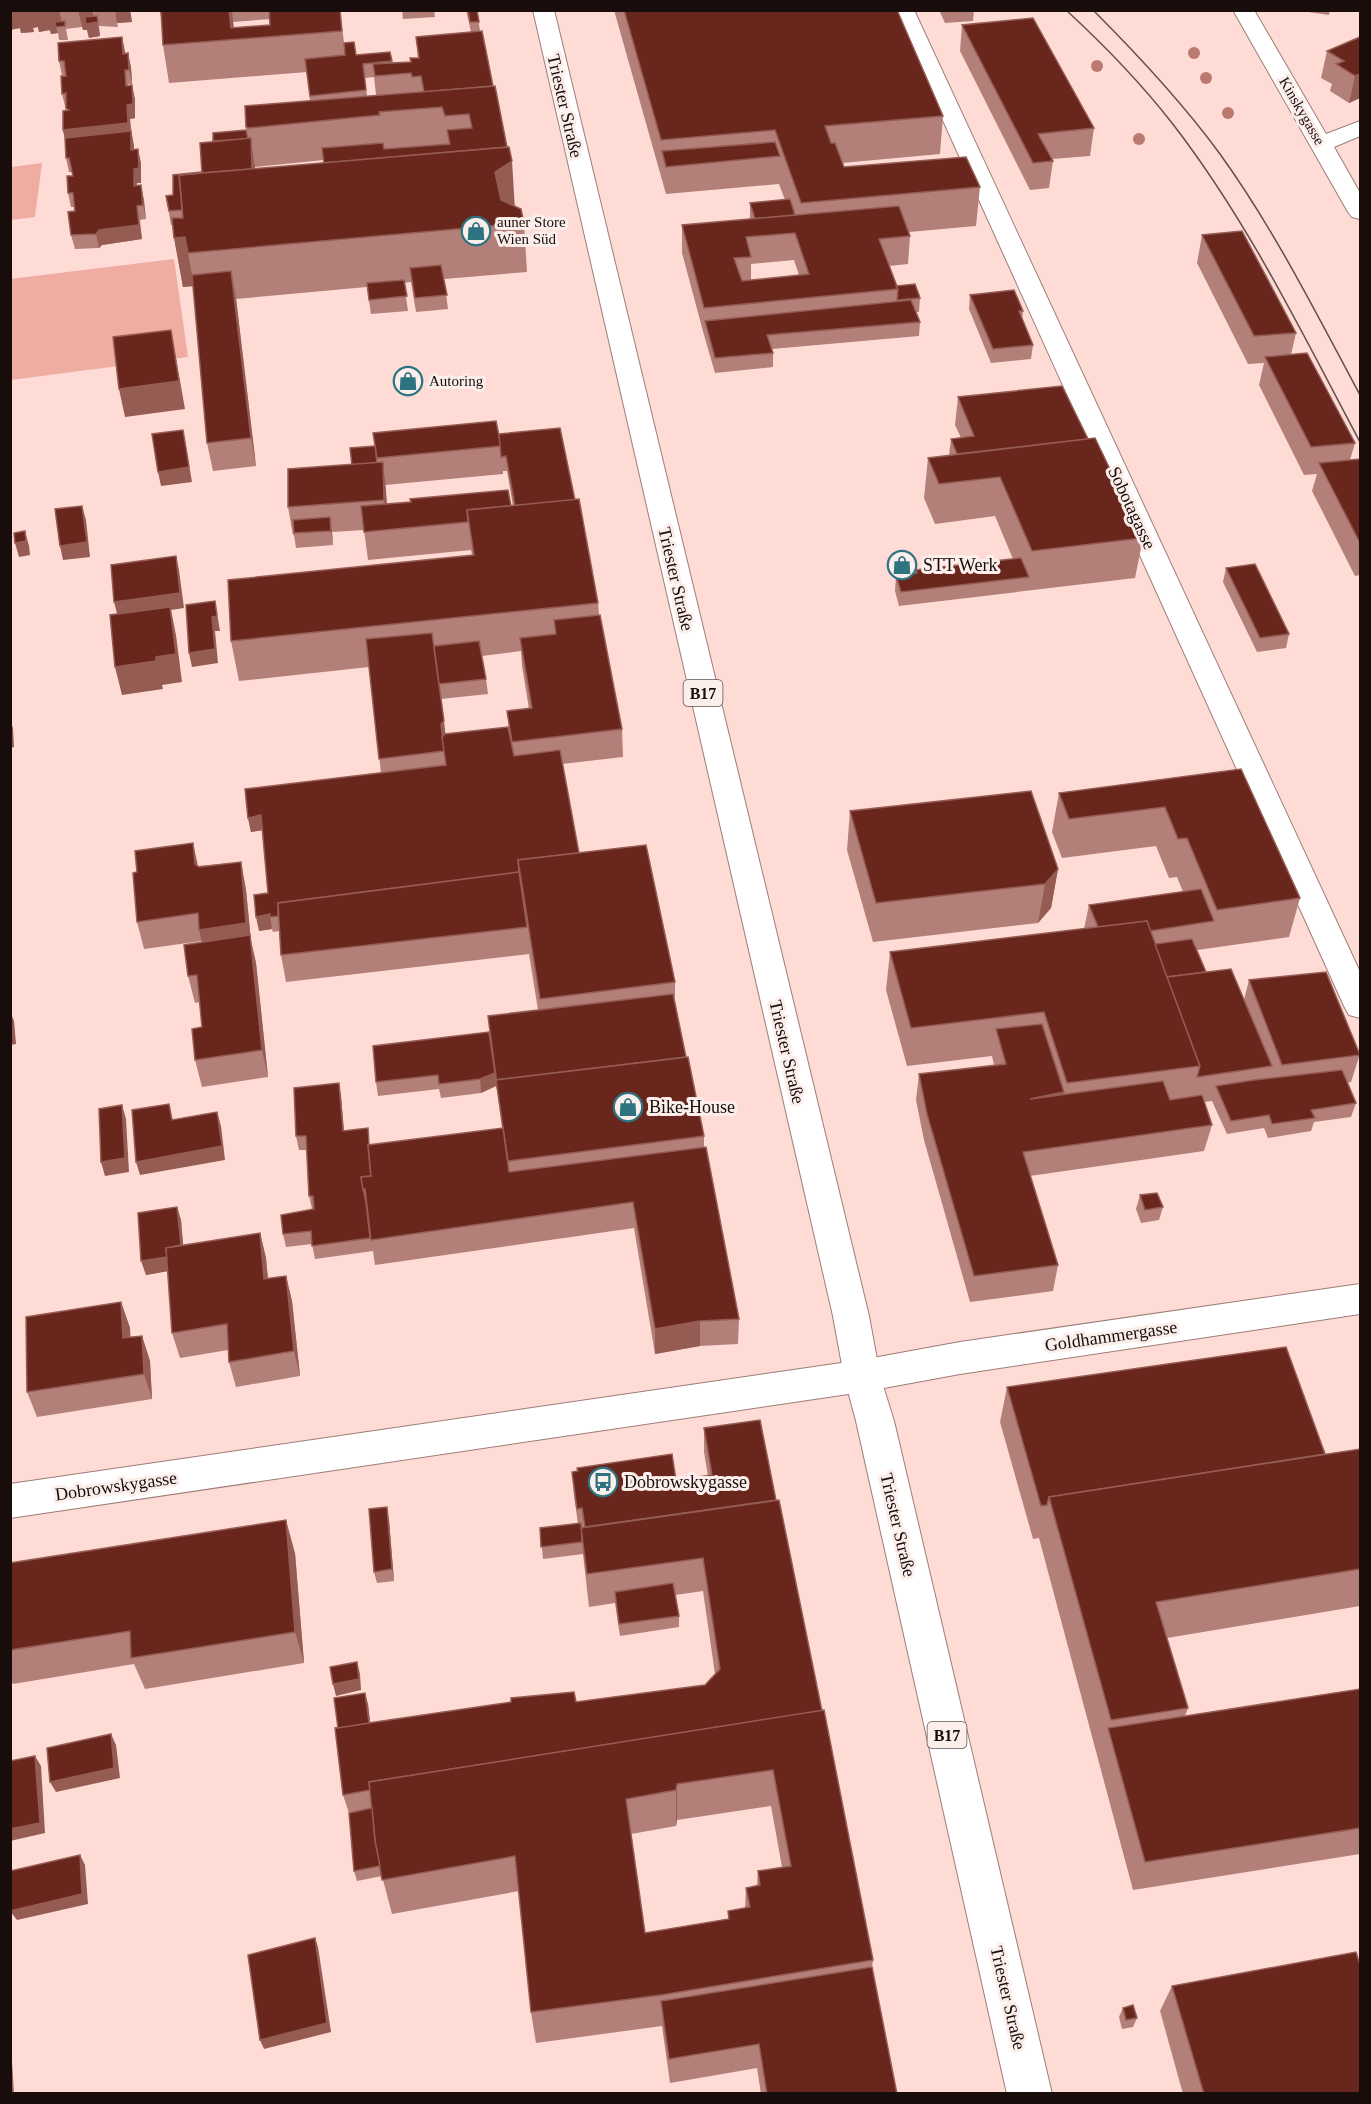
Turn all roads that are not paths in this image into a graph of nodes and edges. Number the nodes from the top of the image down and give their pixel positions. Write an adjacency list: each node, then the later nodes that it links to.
1 (543, 10): 9 (street, Triester Straße / B17)
2 (903, 10): 7 (street, Sobotagasse)
3 (1243, 10): 5 (street, Kinskygasse)
4 (1360, 128): 5 (street)
5 (1322, 144): 6 (street, Kinskygasse)
6 (1360, 212)
7 (1360, 1006)
8 (1360, 1299): 9 (street, Goldhammergasse)
9 (862, 1376): 10 (street, Dobrowskygasse); 11 (street, Triester Straße / B17)
10 (10, 1501)
11 (1030, 2094)

